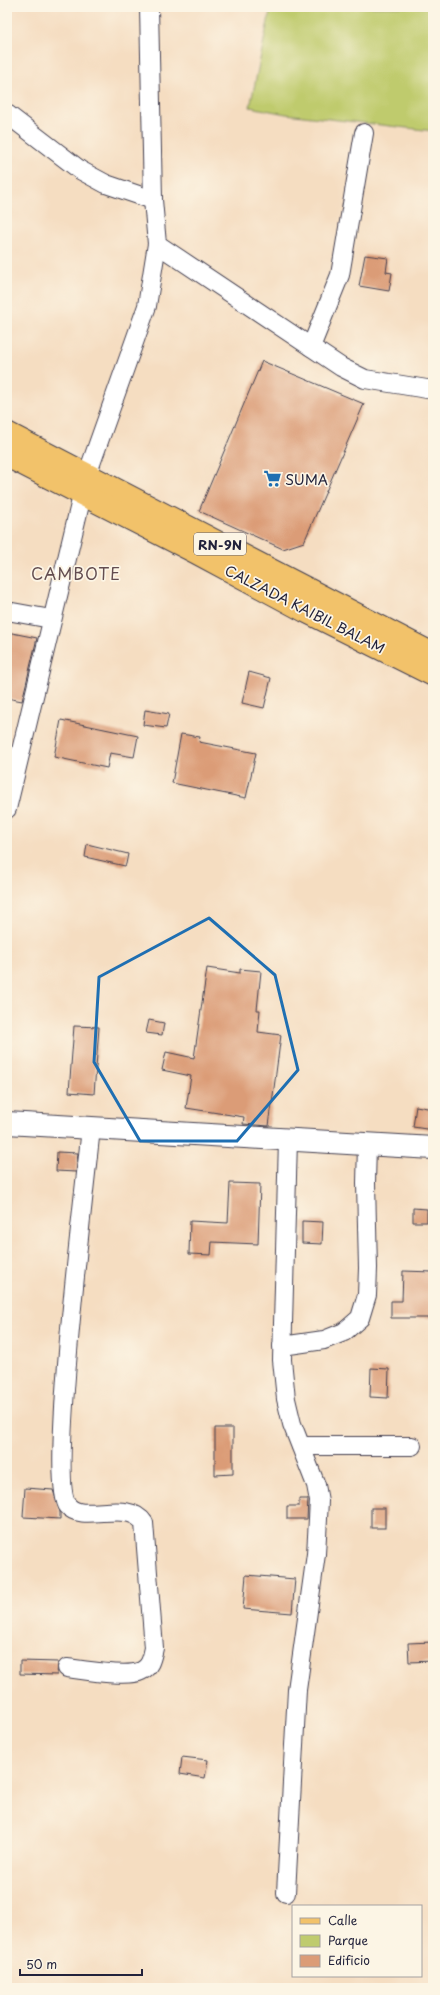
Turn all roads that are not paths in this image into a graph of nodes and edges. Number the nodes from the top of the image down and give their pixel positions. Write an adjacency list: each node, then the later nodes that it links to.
1 (149, 7): 4 (street)
2 (7, 114): 4 (street)
3 (364, 133): 6 (street)
4 (153, 200): 5 (street)
5 (157, 244): 6 (street); 10 (street)
6 (311, 347): 7 (street)
7 (433, 390)
8 (7, 433): 10 (main road, CALZADA KAIBIL BALAM / RN-9N)
9 (7, 456): 10 (main road, CALZADA KAIBIL BALAM / RN-9N)
10 (84, 485): 12 (street); 13 (main road, CALZADA KAIBIL BALAM / RN-9N); 14 (main road, CALZADA KAIBIL BALAM / RN-9N)
11 (7, 612): 12 (street)
12 (51, 619): 15 (street)
13 (433, 654)
14 (433, 675)
15 (7, 809)
16 (7, 1124): 17 (street)
17 (91, 1128): 18 (street); 24 (street)
18 (288, 1140): 19 (street); 21 (street)
19 (367, 1145): 20 (street); 21 (street)
20 (433, 1148)
21 (282, 1346): 22 (street)
22 (301, 1446): 23 (street); 25 (street)
23 (412, 1446)
24 (67, 1668)
25 (286, 1893)

